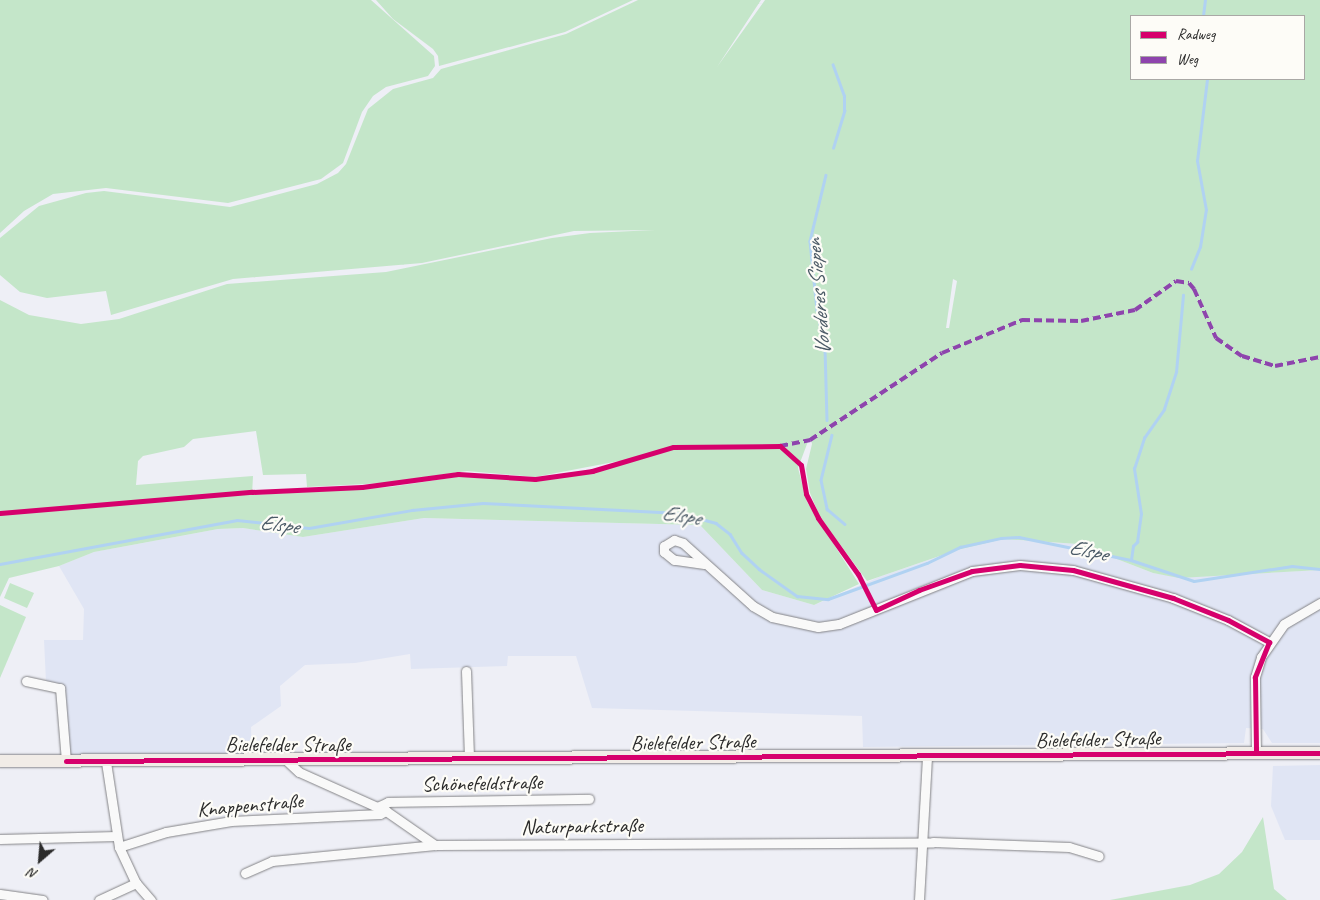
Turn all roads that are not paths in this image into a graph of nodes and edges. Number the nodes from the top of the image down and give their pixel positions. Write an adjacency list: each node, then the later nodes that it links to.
1 (704, 564): 3 (street)
2 (1320, 603): 3 (street)
3 (1269, 642): 6 (street)
4 (466, 671): 9 (street)
5 (26, 681): 11 (street)
6 (1256, 753): 7 (main road, Bielefelder Straße); 8 (main road, Bielefelder Straße)
7 (1320, 753)
8 (927, 756): 9 (main road, Bielefelder Straße); 18 (street)
9 (469, 758): 12 (main road, Bielefelder Straße)
10 (0, 761): 11 (main road, Bielefelder Straße)
11 (66, 761): 13 (main road, Bielefelder Straße)
12 (288, 761): 13 (main road, Bielefelder Straße); 15 (street)
13 (106, 762): 16 (street)
14 (589, 799): 15 (street, Schönefeldstraße)
15 (382, 809): 19 (street); 20 (street, Knappenstraße)
16 (117, 836): 17 (street); 20 (street)
17 (0, 839)
18 (922, 842): 19 (street, Naturparkstraße); 21 (street, Naturparkstraße); 28 (street)
19 (435, 845): 22 (street, Naturparkstraße)
20 (119, 847): 23 (street)
21 (1099, 856)
22 (245, 872)
23 (136, 883): 26 (street); 27 (street)
24 (0, 894): 25 (street)
25 (43, 900)
26 (99, 900)
27 (151, 900)
28 (919, 900)

